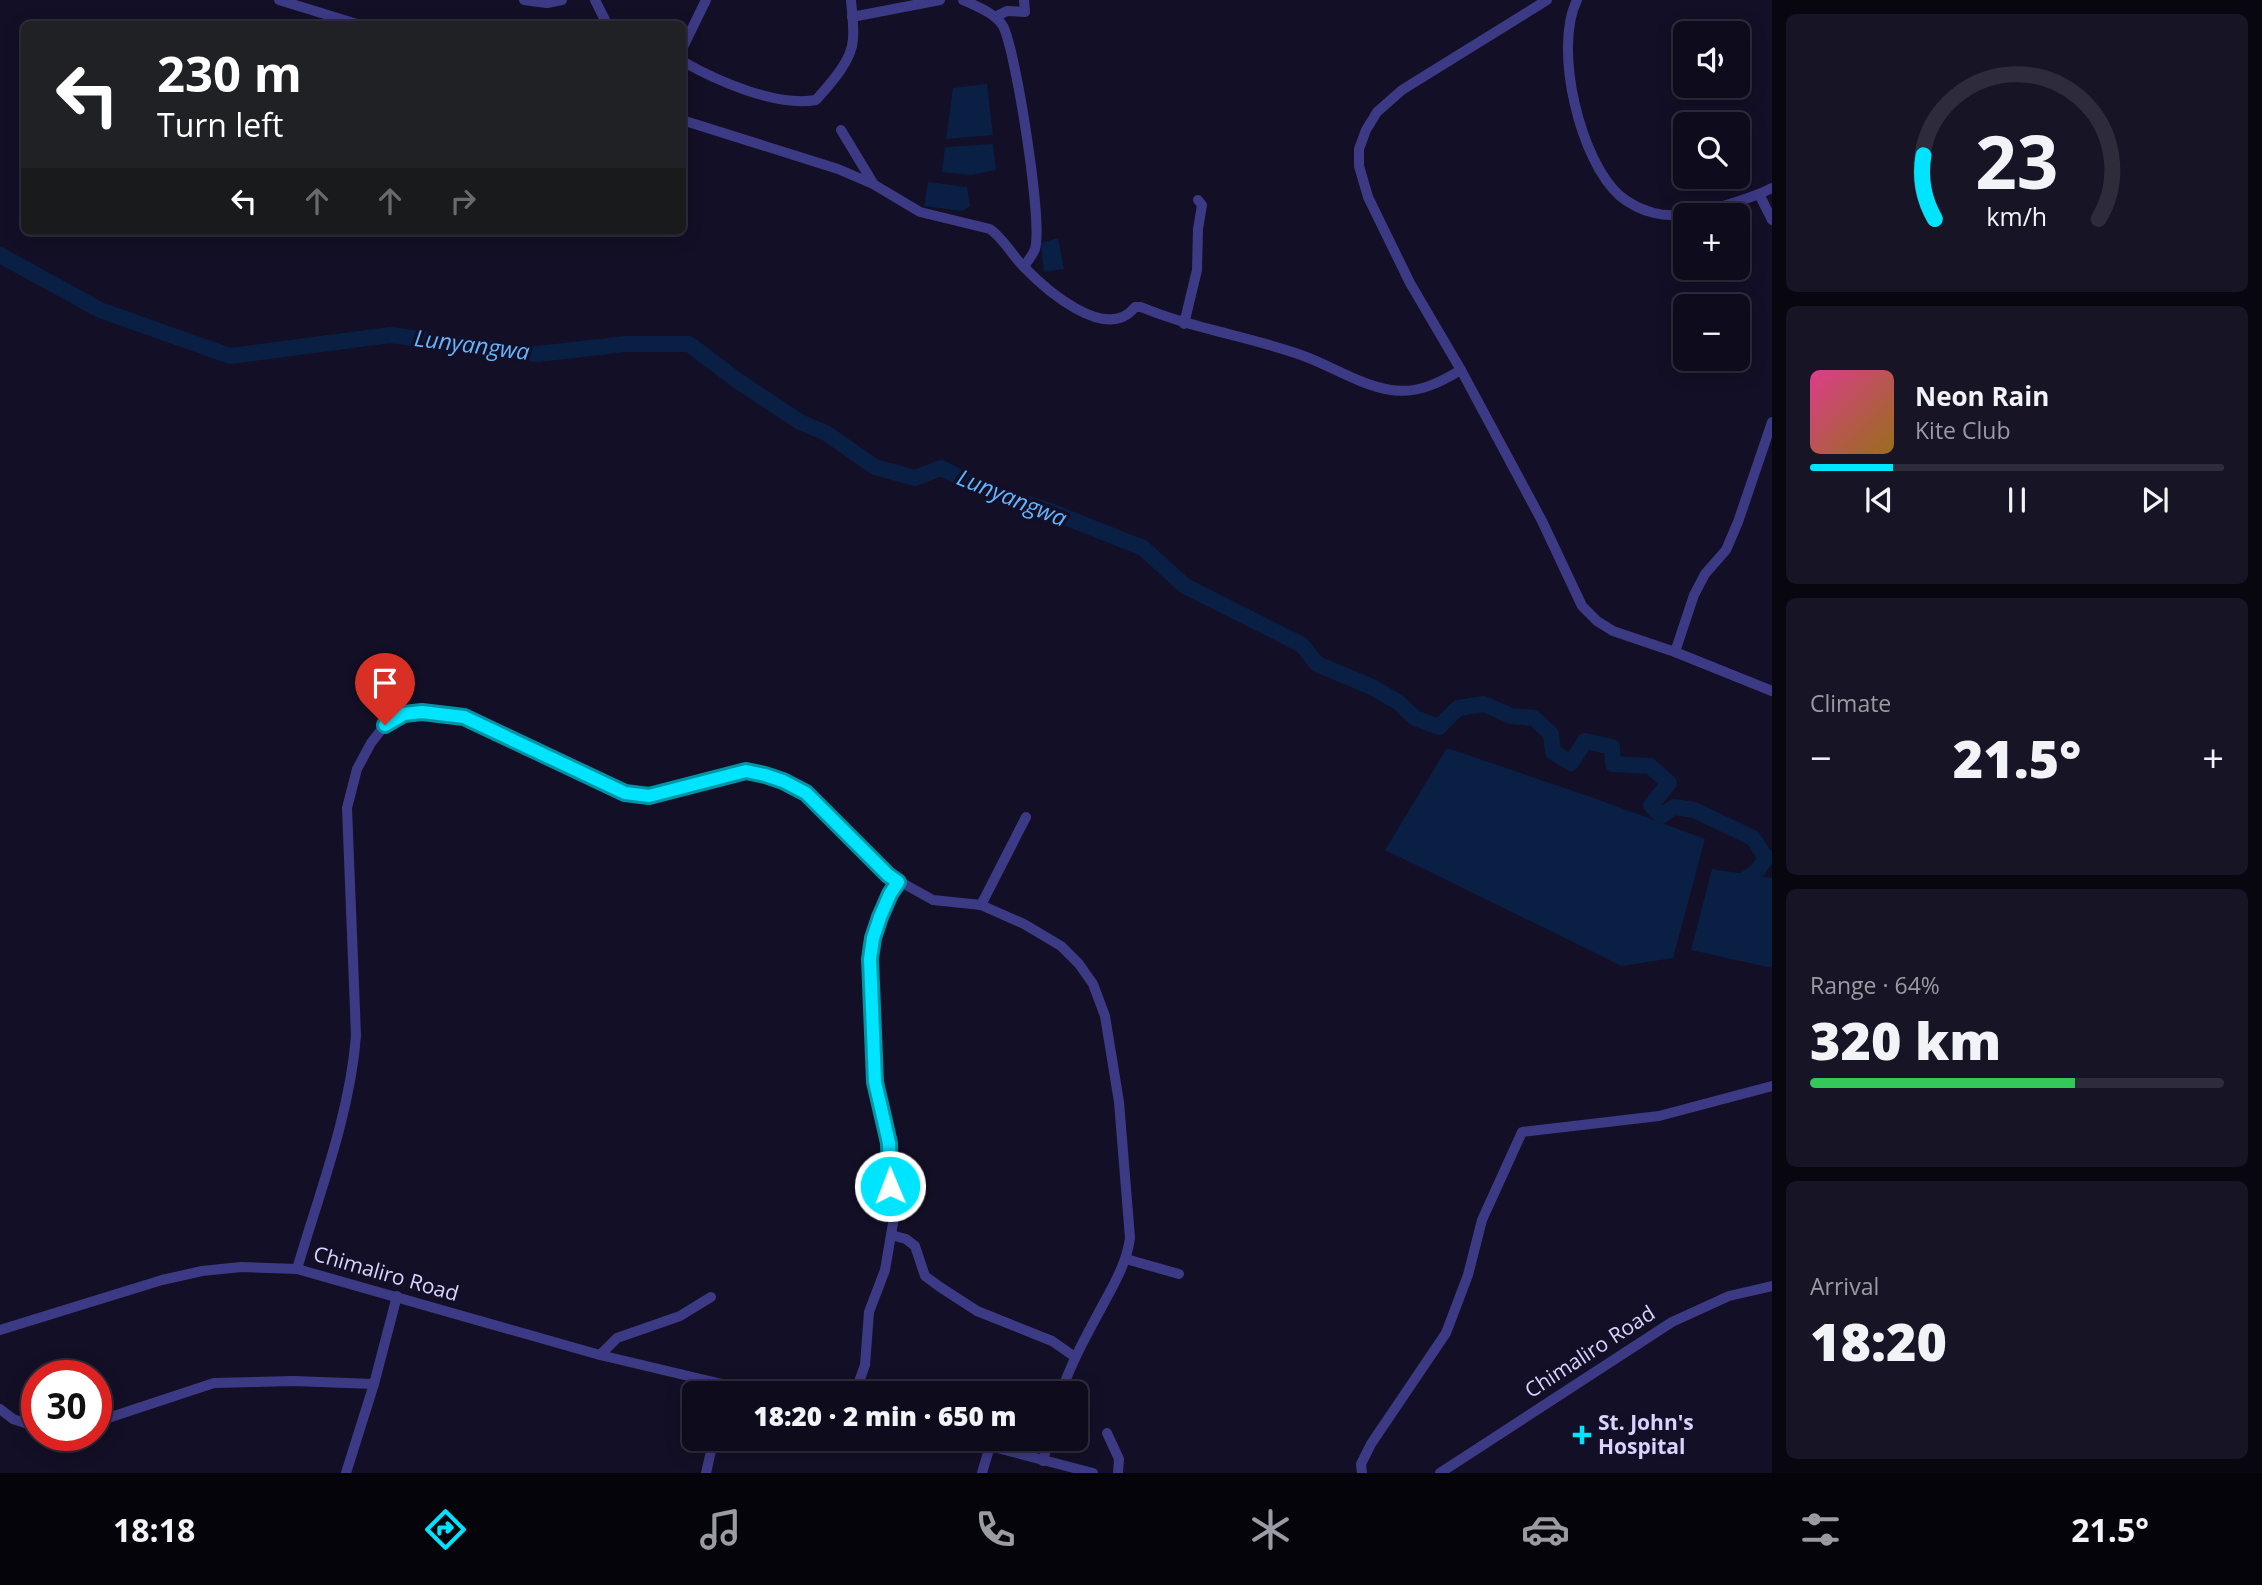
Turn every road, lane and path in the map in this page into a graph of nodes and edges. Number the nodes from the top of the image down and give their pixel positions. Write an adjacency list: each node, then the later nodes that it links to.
1 (279, 0): 14 (street)
2 (524, 0): 3 (street)
3 (562, 0)
4 (596, 0): 15 (street)
5 (706, 0): 16 (street)
6 (850, 0): 13 (street)
7 (940, 0): 13 (street)
8 (963, 0): 12 (street)
9 (1024, 0): 12 (street)
10 (1547, 0): 27 (street)
11 (1577, 0): 22 (street)
12 (995, 17): 25 (street)
13 (852, 18): 17 (street)
14 (347, 21)
15 (606, 21)
16 (686, 41)
17 (686, 63)
18 (686, 121): 20 (street)
19 (841, 130): 20 (street)
20 (873, 184): 25 (street)
21 (1772, 188): 22 (street)
22 (1759, 194): 24 (street)
23 (1198, 200): 26 (street)
24 (1772, 220)
25 (1024, 267): 26 (street)
26 (1184, 324): 27 (street)
27 (1461, 370): 29 (street)
28 (1772, 422): 29 (street)
29 (1675, 652): 30 (street)
30 (1772, 691)
31 (1026, 817): 33 (street)
32 (898, 882): 33 (street); 35 (street); 37 (street)
33 (981, 905): 36 (street)
34 (1772, 1086): 63 (street)
35 (891, 1235): 44 (street); 46 (street)
36 (1126, 1259): 38 (street); 44 (street)
37 (297, 1269): 40 (street, Chimaliro Road); 42 (street, Chimaliro Road)
38 (1179, 1274)
39 (1772, 1286): 64 (street, Chimaliro Road)
40 (397, 1296): 43 (street, Chimaliro Road); 48 (street)
41 (711, 1297): 43 (street)
42 (0, 1330)
43 (600, 1355): 45 (street, Chimaliro Road)
44 (1075, 1357): 47 (street)
45 (697, 1381)
46 (859, 1381)
47 (1066, 1381)
48 (374, 1384): 50 (street); 58 (street)
49 (0, 1409): 51 (street)
50 (112, 1417)
51 (21, 1422)
52 (1107, 1433): 62 (street)
53 (712, 1451): 59 (street)
54 (989, 1451): 60 (street)
55 (1008, 1451): 57 (street)
56 (1046, 1451): 57 (street)
57 (1043, 1461): 61 (street)
58 (346, 1473)
59 (706, 1473)
60 (982, 1473)
61 (1093, 1473)
62 (1118, 1473)
63 (1362, 1473)
64 (1440, 1473)

